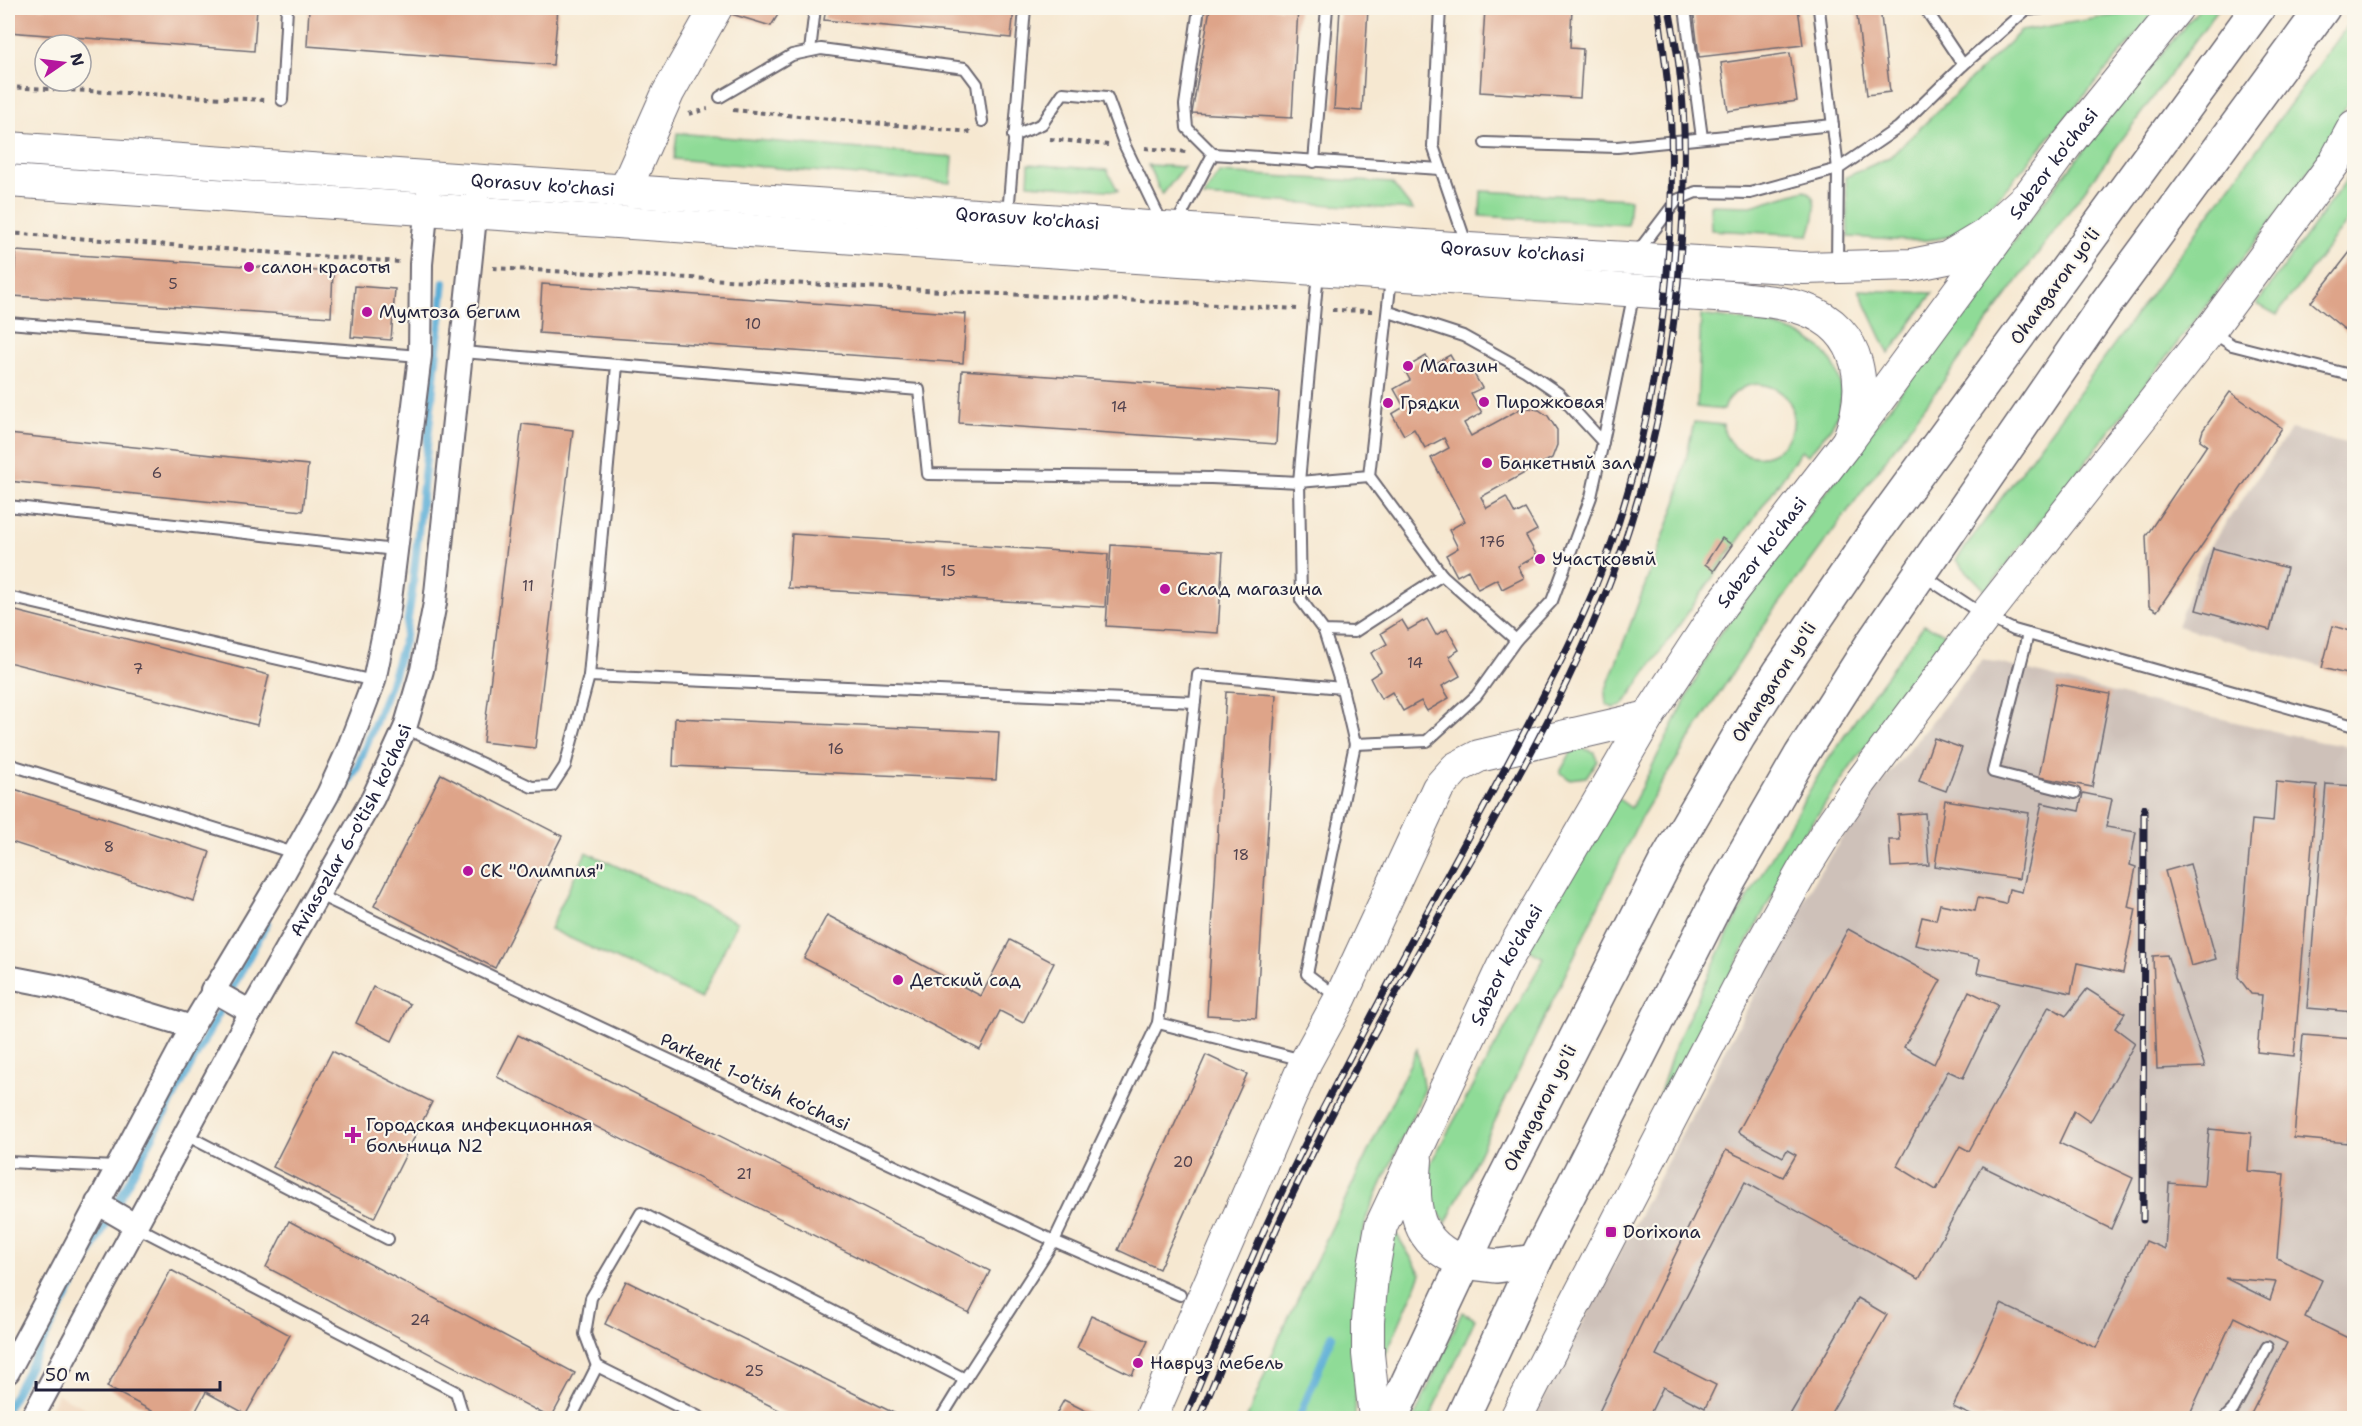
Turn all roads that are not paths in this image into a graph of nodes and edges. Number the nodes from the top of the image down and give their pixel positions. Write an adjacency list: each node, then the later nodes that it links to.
1 (287, 8): 19 (lane)
2 (716, 8): 34 (main road)
3 (815, 8): 16 (lane)
4 (1024, 8): 23 (lane)
5 (1199, 8): 27 (lane)
6 (1327, 8): 28 (lane)
7 (1440, 8): 29 (lane)
8 (1685, 8): 24 (lane)
9 (1925, 8): 17 (lane)
10 (2044, 8): 15 (lane)
11 (2177, 8): 35 (main road, Sabzor ko'chasi)
12 (2258, 8): 93 (highway, Ohangaron yoʻli)
13 (2323, 8): 59 (highway)
14 (1819, 9): 21 (lane)
15 (2027, 9): 17 (lane)
16 (810, 51): 18 (lane); 20 (lane)
17 (1963, 65): 30 (lane)
18 (720, 98)
19 (282, 100)
20 (982, 121)
21 (1833, 125): 24 (lane); 30 (lane)
22 (2355, 126): 48 (main road)
23 (1013, 136): 38 (lane); 39 (lane)
24 (1702, 138): 25 (lane)
25 (1485, 142)
26 (8, 148): 31 (main road, Qorasuv ko'chasi)
27 (1213, 154): 28 (lane); 39 (lane)
28 (1314, 162): 29 (lane)
29 (1440, 169): 40 (lane)
30 (1838, 169): 41 (lane); 42 (lane)
31 (429, 177): 32 (main road, Qorasuv ko'chasi); 36 (street, Aviasozlar 6-o'tish ko'chasi)
32 (479, 180): 34 (main road, Qorasuv ko'chasi); 37 (street, Aviasozlar 6-o'tish ko'chasi)
33 (8, 181): 36 (main road, Qorasuv ko'chasi)
34 (625, 190): 38 (main road, Qorasuv ko'chasi)
35 (2026, 198): 42 (main road, Qorasuv ko'chasi); 53 (main road, Sabzor ko'chasi)
36 (426, 209): 37 (main road, Qorasuv ko'chasi); 50 (street, Aviasozlar 6-o'tish ko'chasi)
37 (476, 212): 43 (main road, Qorasuv ko'chasi); 49 (street, Aviasozlar 6-o'tish ko'chasi)
38 (1008, 217): 39 (main road, Qorasuv ko'chasi)
39 (1169, 228): 40 (main road, Qorasuv ko'chasi)
40 (1468, 249): 41 (main road, Qorasuv ko'chasi)
41 (1632, 260): 42 (main road, Qorasuv ko'chasi)
42 (1837, 268)
43 (1318, 270): 44 (main road, Qorasuv ko'chasi); 56 (lane)
44 (1391, 274): 45 (main road, Qorasuv ko'chasi); 46 (lane)
45 (1634, 291): 53 (main road, Qorasuv ko'chasi); 54 (lane)
46 (1389, 312): 54 (lane); 55 (lane)
47 (8, 322): 50 (lane)
48 (2210, 330): 52 (lane); 62 (main road)
49 (462, 352): 51 (lane); 72 (street, Aviasozlar 6-o'tish ko'chasi)
50 (420, 356): 58 (street, Aviasozlar 6-o'tish ko'chasi)
51 (617, 365): 56 (lane); 66 (lane)
52 (2355, 376)
53 (1848, 441): 70 (main road, Sabzor ko'chasi)
54 (1603, 442): 65 (lane)
55 (1369, 476): 56 (lane); 60 (lane)
56 (1299, 482): 63 (lane)
57 (8, 506): 58 (lane)
58 (395, 550): 67 (street, Aviasozlar 6-o'tish ko'chasi)
59 (1920, 574): 62 (lane); 92 (highway)
60 (1442, 575): 63 (lane); 65 (lane)
61 (8, 597): 67 (lane)
62 (1985, 616): 64 (lane); 108 (main road)
63 (1324, 630): 68 (lane)
64 (2028, 634): 71 (lane); 75 (lane)
65 (1516, 640): 73 (lane)
66 (589, 676): 69 (lane); 72 (lane)
67 (374, 681): 76 (street, Aviasozlar 6-o'tish ko'chasi)
68 (1342, 688): 69 (lane); 73 (lane)
69 (1195, 702): 82 (lane)
70 (1648, 717): 80 (main road); 86 (main road, Sabzor ko'chasi)
71 (2355, 726)
72 (405, 728): 77 (street, Aviasozlar 6-o'tish ko'chasi)
73 (1355, 744): 80 (lane)
74 (8, 764): 76 (lane)
75 (2075, 793)
76 (294, 853): 79 (street, Aviasozlar 6-o'tish ko'chasi)
77 (317, 894): 81 (street, Aviasozlar 6-o'tish ko'chasi); 91 (lane, Parkent 1-o'tish ko'chasi)
78 (8, 977): 83 (street)
79 (216, 992): 81 (street); 83 (street, Aviasozlar 6-o'tish ko'chasi)
80 (1340, 999): 84 (main road)
81 (247, 1010): 85 (street, Aviasozlar 6-o'tish ko'chasi)
82 (1158, 1023): 84 (lane); 91 (lane)
83 (192, 1027): 88 (street, Aviasozlar 6-o'tish ko'chasi)
84 (1306, 1061): 104 (main road)
85 (184, 1134): 89 (street, Aviasozlar 6-o'tish ko'chasi); 90 (lane)
86 (1418, 1144): 93 (main road); 105 (main road, Sabzor ko'chasi)
87 (8, 1162): 88 (lane)
88 (116, 1167): 89 (street, Aviasozlar 6-o'tish ko'chasi)
89 (114, 1213): 97 (street, Aviasozlar 6-o'tish ko'chasi); 99 (street, Aviasozlar 6-o'tish ko'chasi); 100 (lane)
90 (388, 1239)
91 (1054, 1242): 94 (lane, Parkent 1-o'tish ko'chasi); 98 (lane)
92 (1535, 1261): 93 (highway); 107 (highway)
93 (1464, 1262): 106 (highway, Ohangaron yoʻli)
94 (1180, 1295)
95 (2267, 1347): 109 (lane)
96 (597, 1366): 98 (lane); 101 (lane); 102 (lane)
97 (8, 1372)
98 (965, 1379): 103 (lane)
99 (32, 1419)
100 (464, 1419)
101 (571, 1419)
102 (701, 1419)
103 (940, 1419)
104 (1151, 1419)
105 (1375, 1419)
106 (1391, 1419)
107 (1462, 1419)
108 (1516, 1419)
109 (2225, 1419)

